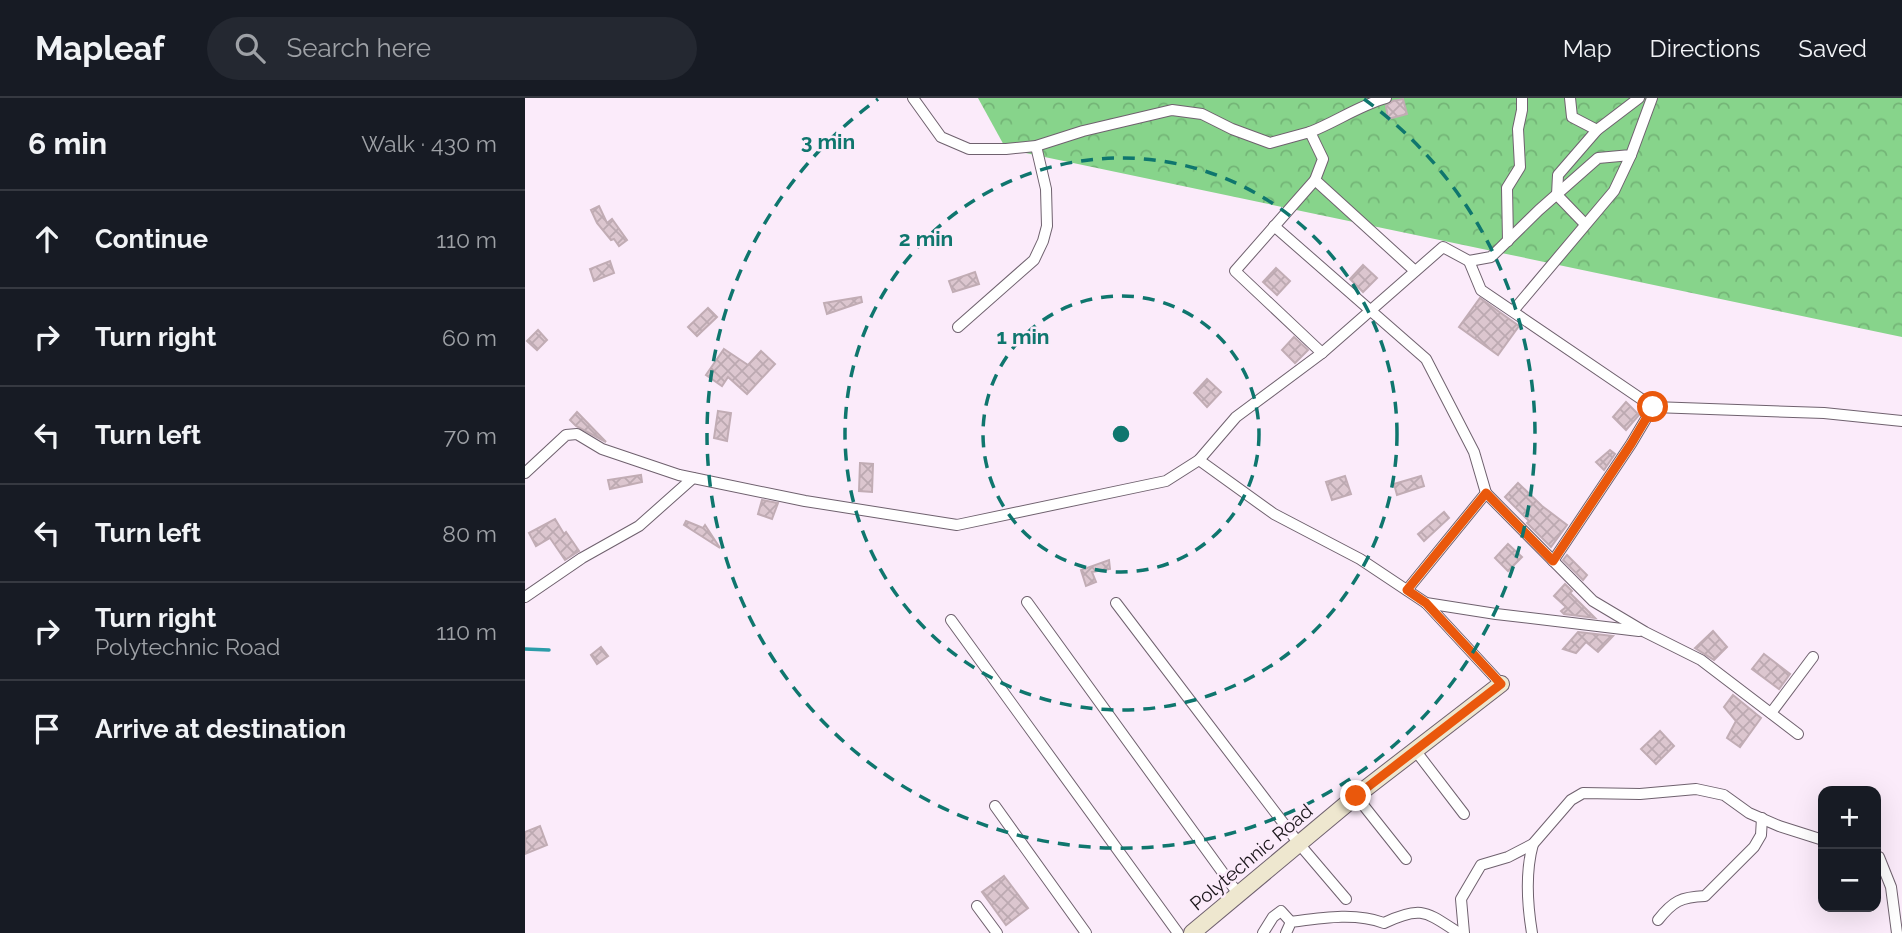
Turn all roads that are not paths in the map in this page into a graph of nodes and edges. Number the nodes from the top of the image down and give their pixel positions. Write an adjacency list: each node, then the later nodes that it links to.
1 (913, 98): 9 (street)
2 (1386, 98): 8 (street)
3 (1522, 98): 15 (street)
4 (1570, 98): 7 (street)
5 (1639, 98): 7 (street)
6 (1652, 98): 10 (street)
7 (1597, 131): 12 (street)
8 (1310, 132): 9 (street); 11 (street)
9 (1035, 146): 20 (street)
10 (1632, 155): 12 (street); 13 (street)
11 (1315, 180): 14 (street); 17 (street)
12 (1557, 195): 13 (street); 15 (street)
13 (1585, 224): 19 (street)
14 (1274, 226): 18 (street); 21 (street)
15 (1507, 241): 16 (street)
16 (1469, 261): 17 (street); 19 (street)
17 (1415, 271): 18 (street)
18 (1370, 311): 21 (street); 27 (street)
19 (1513, 311): 22 (street)
20 (958, 327)
21 (1322, 353): 24 (street)
22 (1653, 407): 23 (street); 28 (street)
23 (1902, 421)
24 (1199, 460): 26 (street); 29 (street)
25 (525, 472): 26 (street)
26 (693, 478): 30 (street)
27 (1486, 493): 28 (street); 29 (street)
28 (1553, 561): 35 (street)
29 (1407, 590): 33 (street)
30 (525, 597)
31 (1027, 602): 50 (street)
32 (1116, 603): 47 (street)
33 (1426, 603): 35 (street); 37 (street)
34 (951, 620): 59 (street)
35 (1645, 632): 38 (street)
36 (1813, 657): 38 (street)
37 (1501, 684): 40 (street, Polytechnic Road)
38 (1771, 713): 39 (street)
39 (1798, 734)
40 (1415, 750): 41 (street, Polytechnic Road); 43 (street)
41 (1356, 796): 47 (street, Polytechnic Road); 48 (street)
42 (995, 806): 58 (street)
43 (1465, 814)
44 (1762, 818): 45 (street); 46 (street); 53 (street)
45 (1818, 838)
46 (1533, 844): 56 (street); 62 (street)
47 (1300, 845): 50 (street, Polytechnic Road); 51 (street)
48 (1406, 859)
49 (1881, 862): 63 (street)
50 (1239, 895): 60 (street, Polytechnic Road)
51 (1346, 899)
52 (977, 906): 57 (street)
53 (1658, 920)
54 (1476, 925): 56 (street)
55 (1288, 928): 56 (street); 61 (street)
56 (1462, 930)
57 (997, 933)
58 (1086, 933)
59 (1178, 933)
60 (1192, 933)
61 (1263, 933)
62 (1532, 933)
63 (1897, 933)

